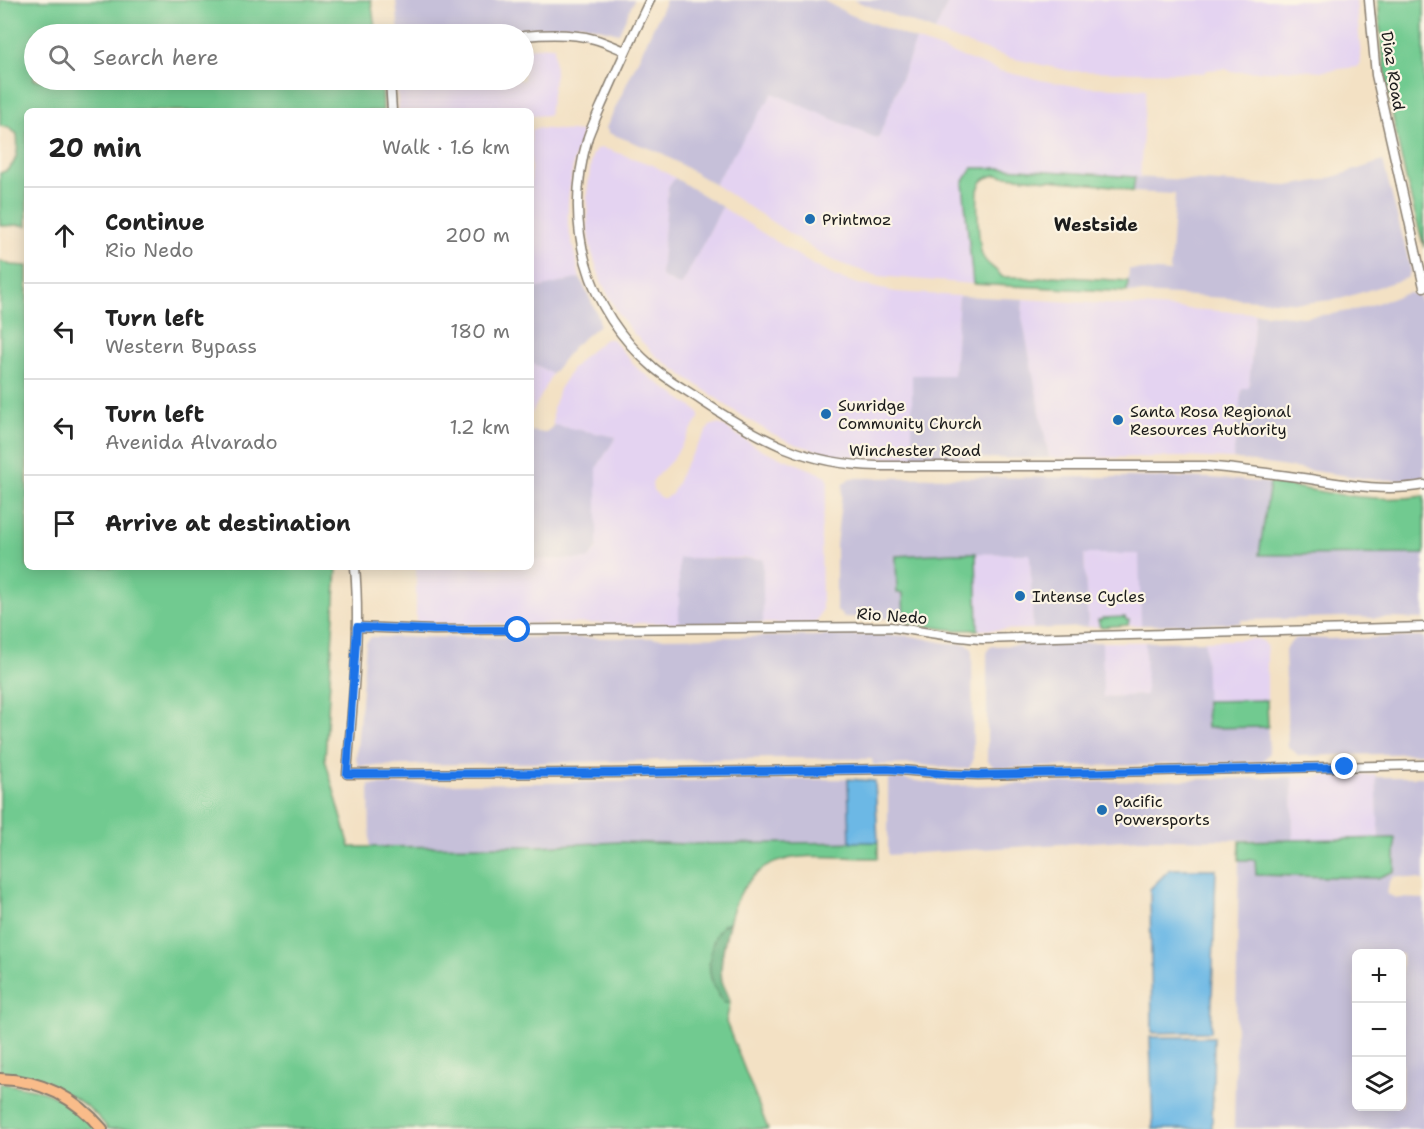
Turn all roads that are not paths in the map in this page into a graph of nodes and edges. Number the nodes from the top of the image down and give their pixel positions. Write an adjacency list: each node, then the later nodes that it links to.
1 (650, 0): 4 (street, Winchester Road)
2 (1369, 0): 7 (street, Diaz Road)
3 (534, 35): 4 (street)
4 (625, 51): 8 (street, Winchester Road)
5 (391, 90): 6 (street)
6 (392, 108)
7 (1424, 287)
8 (1424, 485)
9 (355, 570): 10 (street)
10 (357, 627): 11 (street, Rio Nedo); 12 (street)
11 (1424, 627)
12 (1424, 765)
13 (0, 1079): 14 (main road)
14 (102, 1129)

